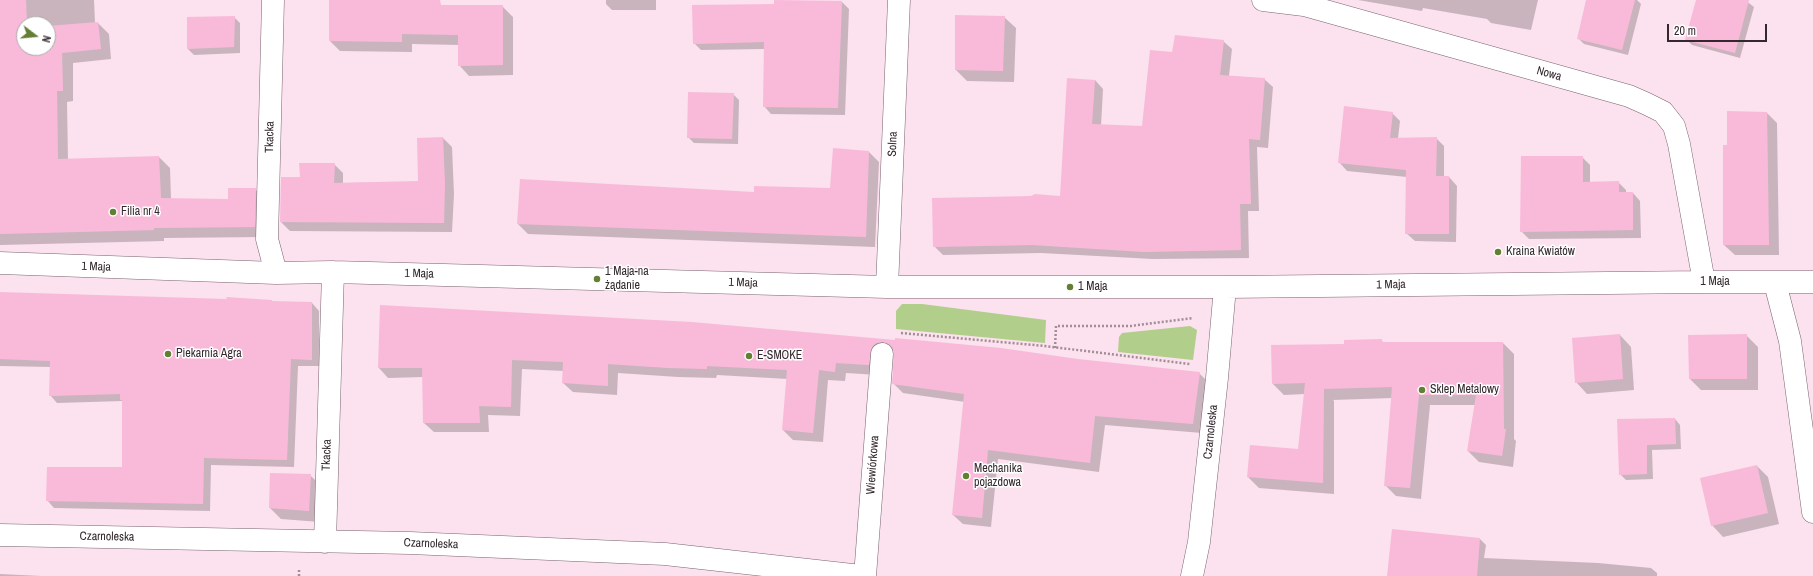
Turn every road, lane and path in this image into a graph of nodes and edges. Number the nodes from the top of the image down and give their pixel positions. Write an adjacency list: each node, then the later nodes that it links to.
1 (273, 0): 7 (street, Tkacka)
2 (899, 0): 11 (street, Solna)
3 (1263, 0): 4 (street, Nowa)
4 (1305, 3): 8 (street, Nowa)
5 (0, 263): 7 (street, 1 Maja)
6 (333, 272): 7 (street, 1 Maja); 11 (street, 1 Maja); 20 (street, Tkacka)
7 (276, 273)
8 (1704, 282): 10 (street, 1 Maja); 12 (street, 1 Maja)
9 (1813, 282): 10 (street, 1 Maja)
10 (1775, 283): 18 (street)
11 (887, 287): 12 (street, 1 Maja)
12 (1225, 287): 23 (street, Czarnoleska)
13 (1195, 318): 15 (path)
14 (900, 333): 15 (path)
15 (1055, 348): 17 (path)
16 (882, 354): 22 (street, Wiewiórkowa)
17 (1191, 364)
18 (1813, 512)
19 (0, 535): 20 (street, Czarnoleska)
20 (325, 542): 21 (street, Czarnoleska)
21 (861, 576)
22 (865, 576)
23 (1192, 576)

